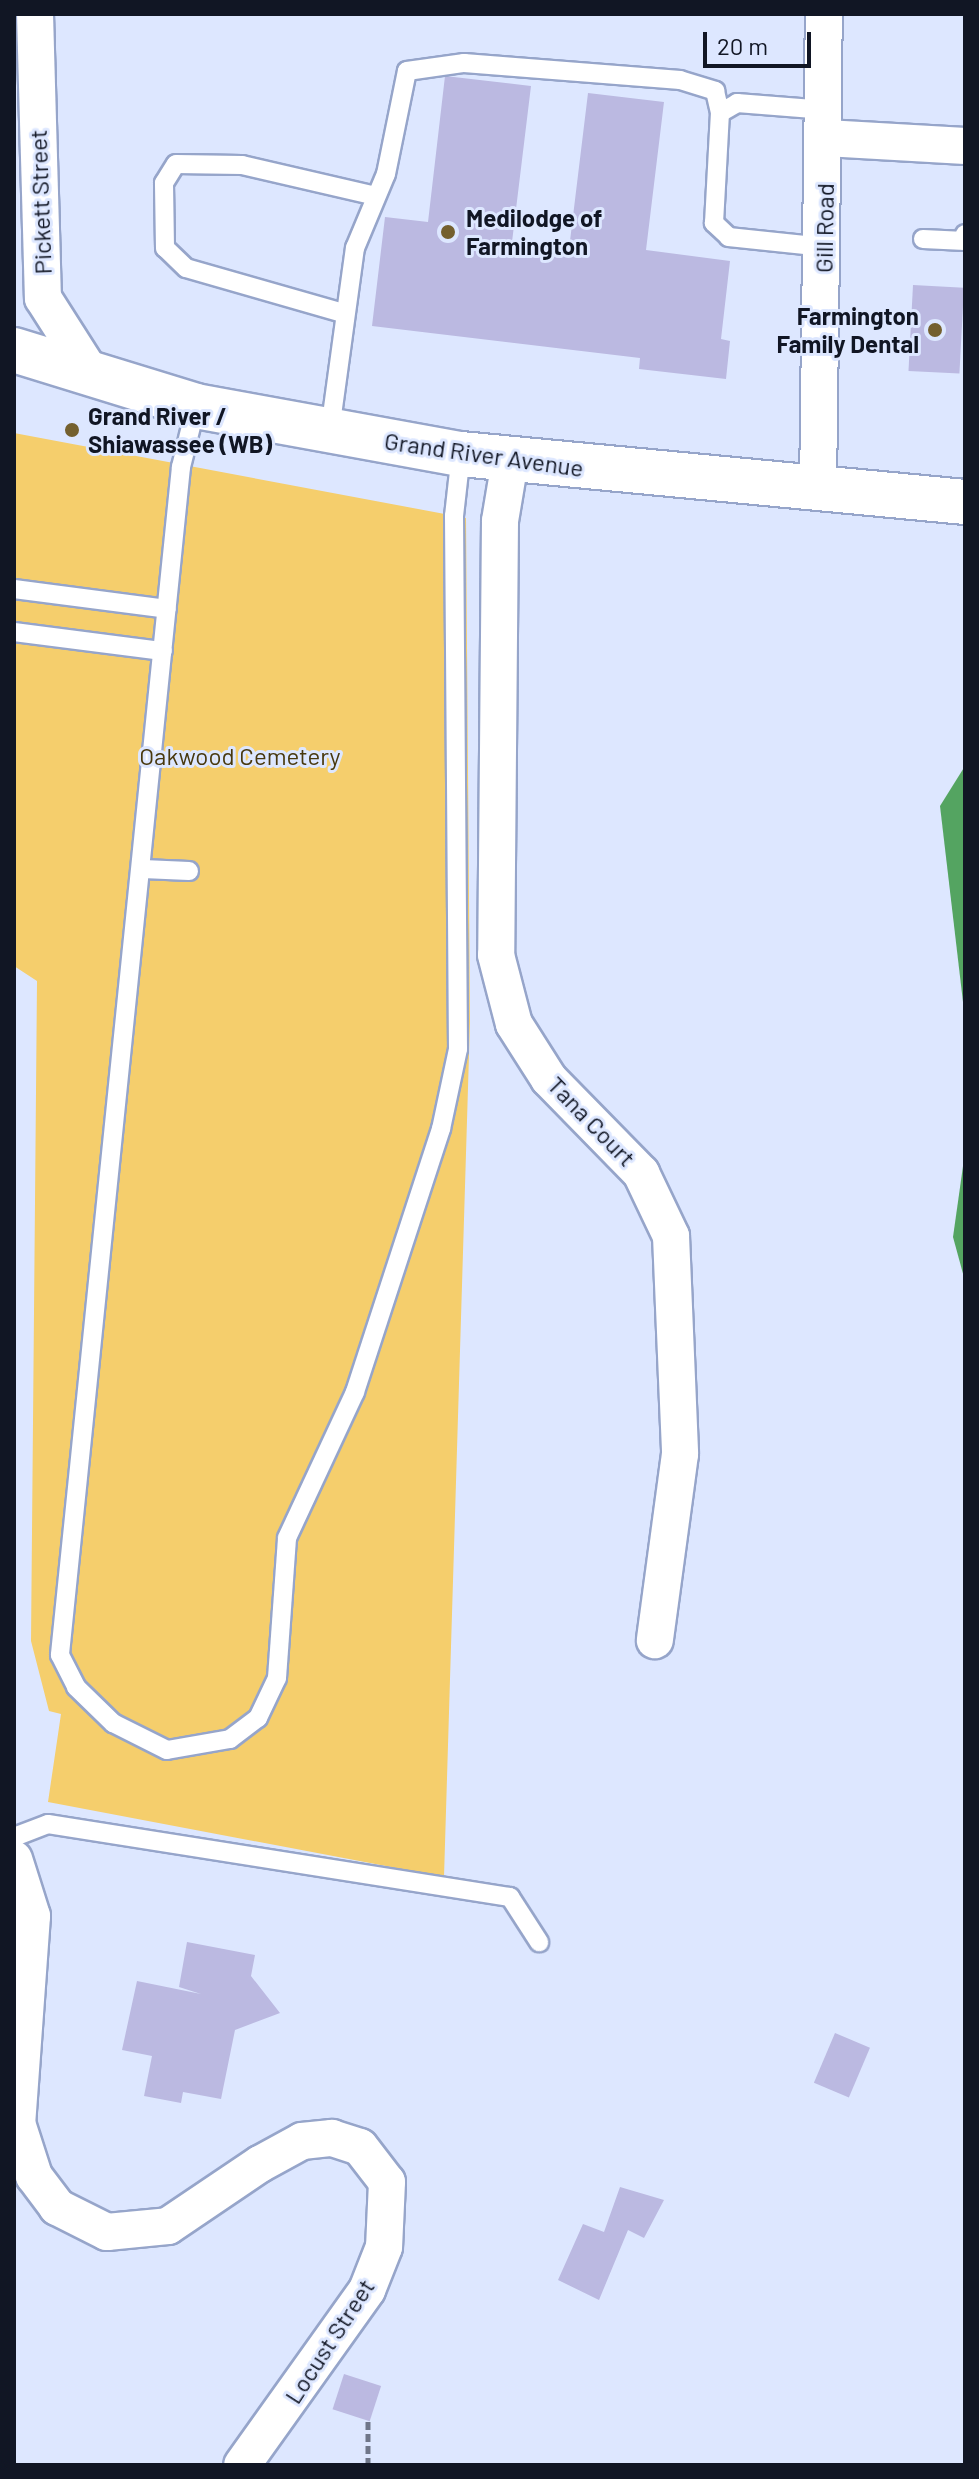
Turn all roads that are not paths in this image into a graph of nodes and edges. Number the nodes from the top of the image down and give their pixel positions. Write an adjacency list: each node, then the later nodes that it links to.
1 (35, 14): 12 (street, Pickett Street)
2 (824, 14): 4 (street, Gill Road)
3 (720, 113): 4 (lane); 6 (lane); 9 (lane)
4 (826, 124): 5 (street); 9 (street, Gill Road)
5 (965, 146)
6 (372, 195): 10 (lane); 10 (lane)
7 (965, 234): 8 (lane)
8 (923, 239)
9 (824, 247): 17 (street, Gill Road)
10 (343, 313): 14 (lane)
11 (14, 350): 12 (main road, Grand River Avenue)
12 (92, 375): 13 (main road, Grand River Avenue)
13 (196, 406): 14 (main road, Grand River Avenue); 20 (lane)
14 (330, 430): 15 (main road, Grand River Avenue)
15 (461, 454): 16 (main road, Grand River Avenue); 23 (lane)
16 (510, 461): 17 (main road, Grand River Avenue); 25 (street, Tana Court)
17 (818, 491): 18 (main road, Grand River Avenue)
18 (965, 502)
19 (14, 589): 20 (lane)
20 (167, 609): 22 (lane)
21 (14, 632): 22 (lane)
22 (163, 651): 23 (lane)
23 (143, 869): 24 (lane)
24 (189, 871)
25 (655, 1640)
26 (14, 1837): 28 (lane)
27 (14, 1859): 29 (street, Locust Street)
28 (539, 1942)
29 (242, 2465)

